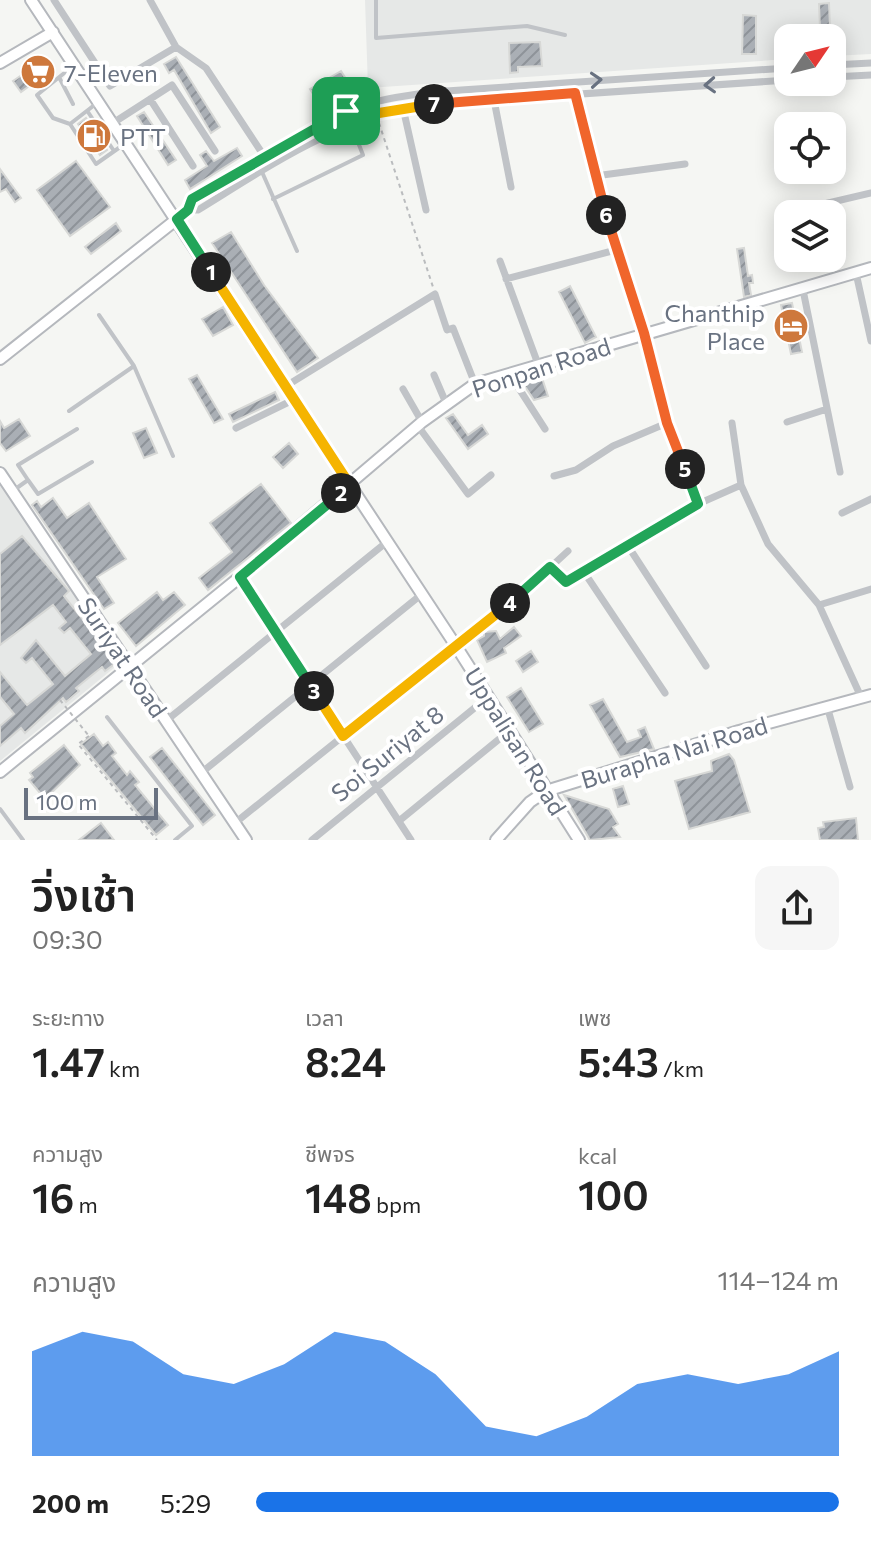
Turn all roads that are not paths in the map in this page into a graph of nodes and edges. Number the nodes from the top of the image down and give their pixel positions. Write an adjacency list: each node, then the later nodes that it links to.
1 (31, 0): 5 (street, Uppalisan Road)
2 (54, 0): 8 (street)
3 (150, 0): 7 (street)
4 (376, 0): 6 (lane)
5 (53, 32): 9 (street, Uppalisan Road); 10 (street)
6 (565, 35)
7 (176, 47): 8 (street); 36 (street)
8 (86, 49): 9 (street)
9 (73, 62): 17 (lane); 23 (street, Uppalisan Road)
10 (0, 63)
11 (871, 63): 12 (street)
12 (846, 64)
13 (774, 69): 16 (street)
14 (871, 75): 15 (street)
15 (846, 76)
16 (633, 77): 19 (street); 26 (street, one-way to 16)
17 (60, 79): 24 (lane); 30 (lane)
18 (774, 81): 19 (street, one-way to 19)
19 (633, 89): 20 (street)
20 (575, 93): 22 (street); 40 (street)
21 (150, 99): 28 (street); 35 (street); 38 (street)
22 (494, 100): 25 (street); 41 (street)
23 (99, 101): 27 (lane); 28 (street, Uppalisan Road)
24 (73, 104)
25 (403, 108): 29 (street); 46 (street)
26 (346, 111): 29 (street); 36 (street)
27 (88, 112): 30 (lane); 34 (lane)
28 (113, 123): 33 (street, Uppalisan Road)
29 (350, 123): 39 (street); 43 (lane)
30 (70, 124): 32 (lane)
31 (87, 137): 32 (lane)
32 (79, 139): 34 (lane)
33 (126, 143): 34 (lane); 47 (street, Uppalisan Road)
34 (114, 151)
35 (215, 151)
36 (264, 156): 45 (street)
37 (685, 164): 40 (street)
38 (193, 166)
39 (261, 171): 43 (lane); 45 (street)
40 (595, 176): 48 (street)
41 (511, 187)
42 (871, 193): 44 (street)
43 (273, 199): 49 (lane)
44 (841, 200)
45 (188, 210): 47 (street)
46 (426, 210)
47 (177, 219): 58 (street); 64 (street, Uppalisan Road)
48 (616, 250): 53 (street); 56 (street)
49 (297, 251)
50 (500, 261): 53 (street)
51 (871, 268): 52 (street, Ponpan Road)
52 (856, 273): 54 (street, Ponpan Road); 57 (street)
53 (506, 279): 59 (street)
54 (803, 290): 56 (street, Ponpan Road); 68 (street)
55 (99, 315): 60 (lane)
56 (643, 333): 59 (street, Ponpan Road); 71 (street)
57 (871, 341)
58 (0, 359)
59 (538, 364): 61 (street, Ponpan Road)
60 (134, 366): 69 (lane); 77 (lane)
61 (509, 373): 63 (street, Ponpan Road); 76 (street)
62 (434, 375): 67 (street)
63 (475, 384): 64 (street); 67 (street, Ponpan Road)
64 (286, 386): 66 (street, Uppalisan Road)
65 (403, 389): 73 (street)
66 (295, 399): 74 (street); 84 (street, Uppalisan Road)
67 (446, 403): 73 (street, Ponpan Road)
68 (827, 409): 70 (street); 79 (street)
69 (69, 411)
70 (787, 422)
71 (667, 423): 82 (street); 88 (street)
72 (732, 423): 85 (street)
73 (420, 424): 81 (street); 84 (street, Ponpan Road)
74 (236, 428)
75 (77, 429): 83 (lane)
76 (545, 429)
77 (173, 456)
78 (92, 462): 83 (lane)
79 (840, 472)
80 (0, 473): 86 (street, Suriyat Road)
81 (491, 475)
82 (554, 476)
83 (28, 480): 86 (lane)
84 (350, 485): 90 (street, Uppalisan Road); 95 (street, Ponpan Road)
85 (741, 485): 88 (street); 98 (street)
86 (12, 492): 101 (street, Suriyat Road)
87 (871, 499): 89 (street)
88 (698, 504): 91 (street)
89 (842, 513)
90 (388, 541): 97 (street, Uppalisan Road); 99 (street)
91 (628, 546): 94 (street); 102 (street)
92 (568, 551): 93 (street)
93 (550, 567): 94 (street); 100 (street)
94 (584, 572): 104 (street)
95 (240, 577): 99 (street); 101 (street, Ponpan Road)
96 (871, 589): 98 (street)
97 (422, 594): 100 (street, Uppalisan Road); 103 (street)
98 (819, 605): 105 (street)
99 (276, 632): 103 (street); 109 (street)
100 (456, 646): 106 (street, Uppalisan Road); 111 (street)
101 (130, 666): 109 (street, Suriyat Road); 112 (street, Ponpan Road)
102 (706, 666)
103 (310, 684): 111 (street); 113 (street)
104 (665, 693)
105 (866, 696): 107 (street, Burapha Nai Road)
106 (488, 697): 110 (street, Uppalisan Road); 114 (street, Soi Suriyat 8)
107 (827, 706): 115 (street); 116 (street, Burapha Nai Road)
108 (107, 717): 121 (lane)
109 (167, 720): 113 (street, Suriyat Road)
110 (509, 731): 116 (street, Uppalisan Road); 118 (street)
111 (343, 736): 114 (street); 119 (street)
112 (0, 772)
113 (201, 773): 119 (street, Suriyat Road)
114 (377, 787): 118 (street); 123 (street, Soi Suriyat 8)
115 (850, 787)
116 (546, 791): 125 (street, Burapha Nai Road); 126 (street, Uppalisan Road)
117 (0, 809): 120 (lane)
118 (399, 821): 124 (street)
119 (235, 823): 122 (street, Suriyat Road)
120 (23, 840)
121 (175, 840)
122 (246, 840)
123 (312, 840)
124 (411, 840)
125 (496, 840)
126 (579, 840)

